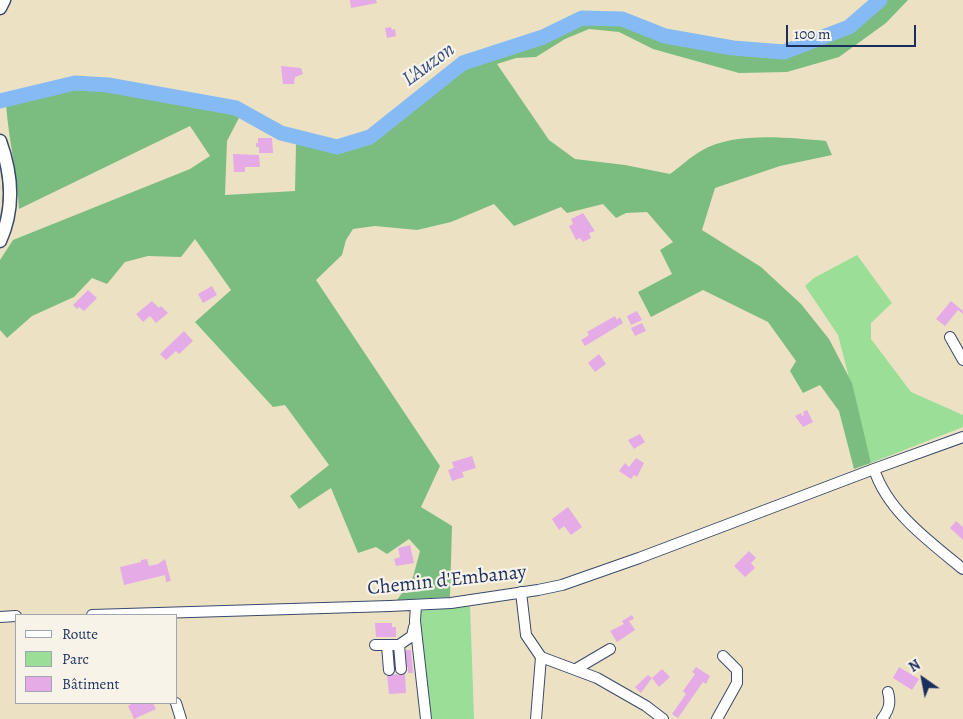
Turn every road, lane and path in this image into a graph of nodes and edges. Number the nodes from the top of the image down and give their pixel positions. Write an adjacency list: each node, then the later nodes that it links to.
1 (4, 0): 2 (main road)
2 (0, 8)
3 (0, 141): 6 (main road)
4 (0, 149): 5 (main road)
5 (0, 213)
6 (0, 241)
7 (950, 337): 8 (street)
8 (963, 360)
9 (963, 437): 10 (street, Chemin d'Embanay)
10 (874, 468): 11 (street); 12 (street, Chemin d'Embanay)
11 (963, 569)
12 (521, 592): 13 (street, Chemin d'Embanay); 23 (street)
13 (416, 605): 14 (street, Chemin d'Embanay); 17 (street)
14 (155, 614)
15 (0, 616): 16 (street)
16 (15, 616)
17 (415, 621): 20 (street); 30 (street)
18 (375, 645): 19 (street)
19 (387, 645): 20 (street); 26 (street)
20 (399, 645): 24 (street)
21 (610, 649): 25 (street)
22 (723, 656): 33 (street)
23 (541, 657): 25 (street); 31 (street)
24 (401, 669)
25 (576, 669): 32 (street)
26 (389, 670)
27 (888, 692): 34 (street)
28 (176, 704): 29 (street)
29 (181, 719)
30 (426, 719)
31 (536, 719)
32 (663, 719)
33 (717, 719)
34 (882, 719)

